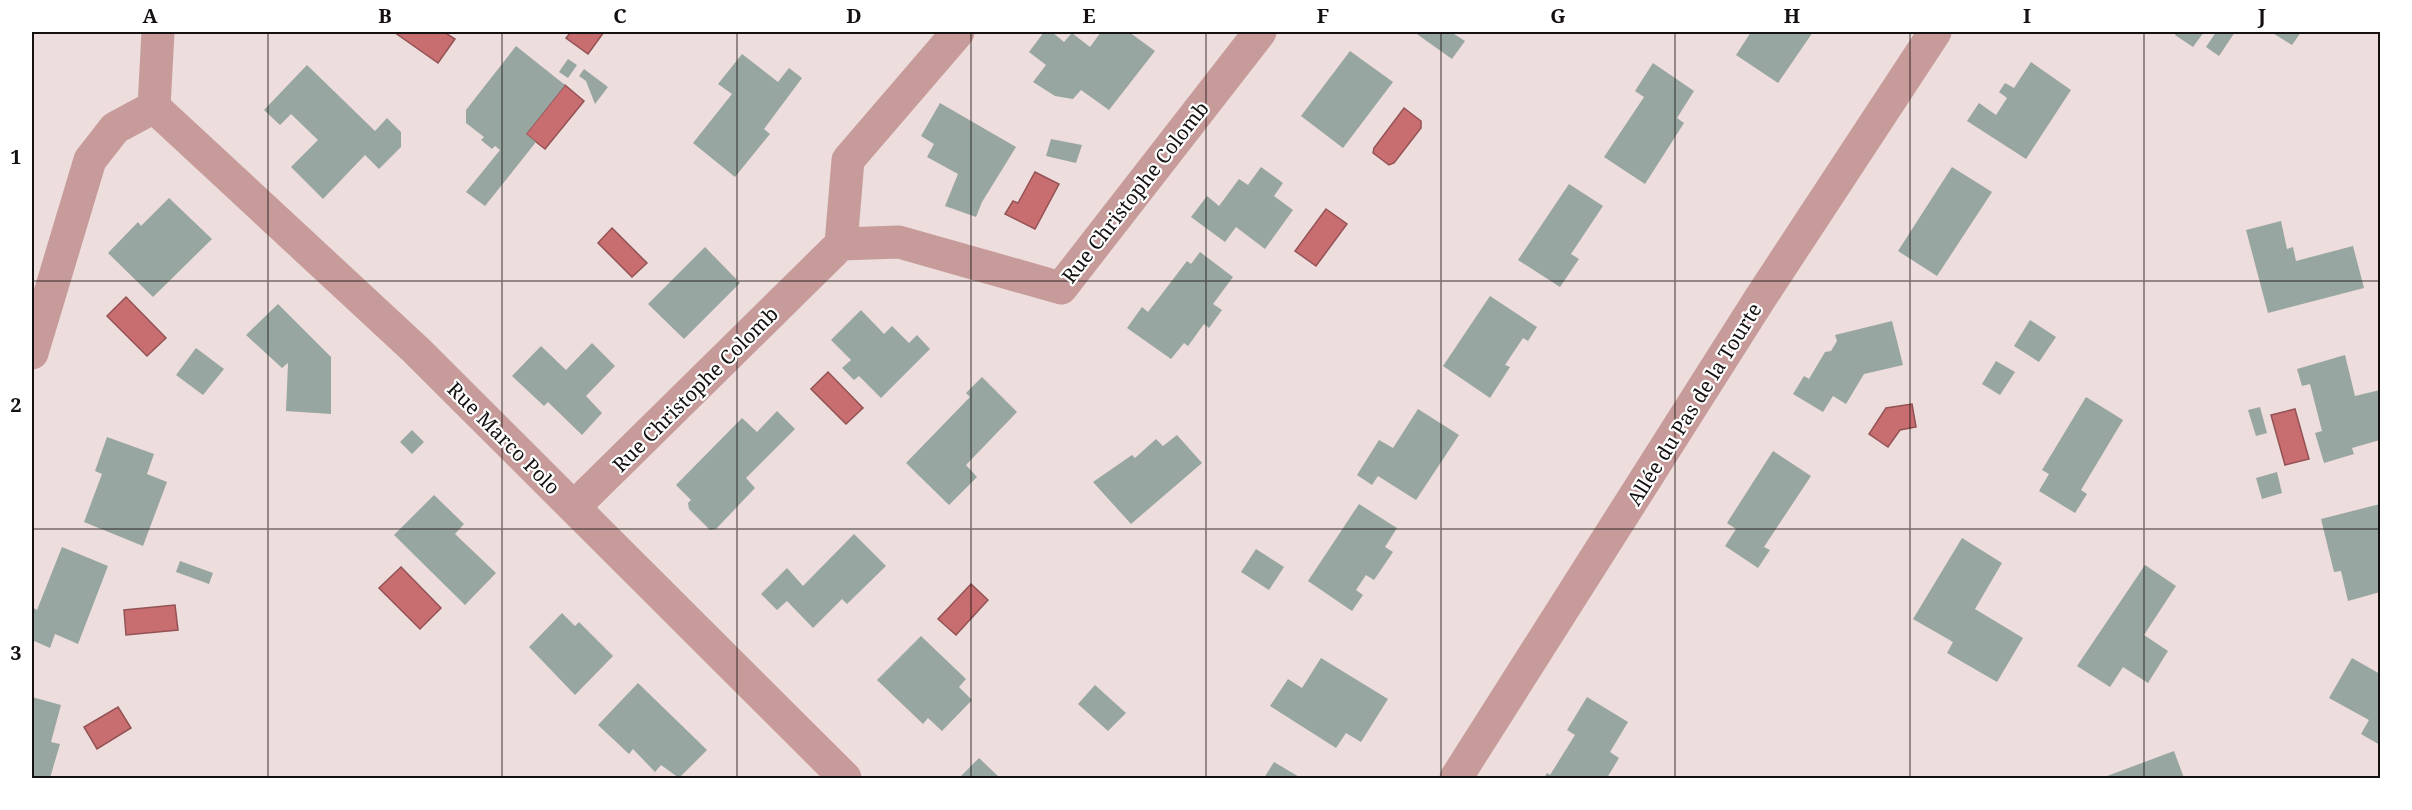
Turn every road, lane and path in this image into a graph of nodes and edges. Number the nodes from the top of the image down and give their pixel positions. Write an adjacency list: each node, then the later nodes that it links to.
1 (158, 32): 5 (street)
2 (958, 32): 6 (street)
3 (1260, 32): 6 (street, Rue Christophe Colomb)
4 (1935, 32): 10 (street, Allée du Pas de la Tourte)
5 (154, 107): 7 (street); 8 (street, Rue Marco Polo)
6 (842, 244): 8 (street, Rue Christophe Colomb)
7 (32, 353)
8 (574, 507): 9 (street, Rue Marco Polo)
9 (845, 778)
10 (1456, 778)

